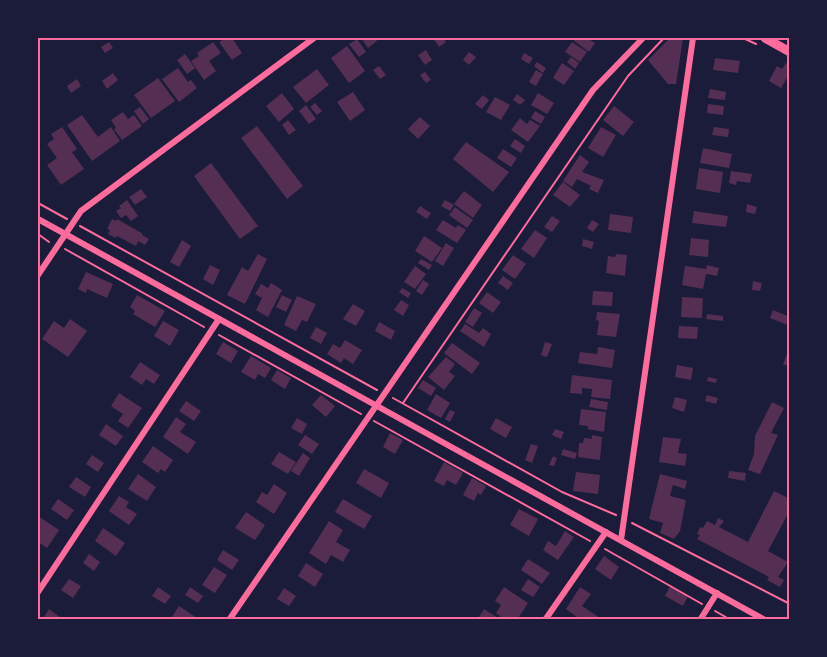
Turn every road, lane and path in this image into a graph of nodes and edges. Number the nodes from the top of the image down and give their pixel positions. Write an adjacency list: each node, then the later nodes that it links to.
1 (314, 38): 9 (street)
2 (643, 38): 18 (street)
3 (664, 38): 19 (path)
4 (693, 38): 22 (street)
5 (765, 38): 6 (main road)
6 (789, 52)
7 (38, 203): 9 (path)
8 (38, 219): 11 (street)
9 (72, 221): 11 (street); 18 (path)
10 (38, 234): 12 (path)
11 (64, 234): 13 (street); 16 (street)
12 (50, 241): 13 (path); 14 (path)
13 (57, 245): 15 (street); 17 (path)
14 (44, 250)
15 (38, 274)
16 (219, 319): 17 (street); 20 (street)
17 (211, 331): 21 (path); 26 (street)
18 (384, 393): 19 (path); 20 (street)
19 (402, 404): 22 (path)
20 (376, 405): 21 (street); 23 (street)
21 (367, 417): 25 (path); 30 (street)
22 (623, 519): 24 (street); 28 (path)
23 (606, 532): 24 (street); 25 (street)
24 (621, 540): 27 (street)
25 (597, 545): 29 (path); 31 (street)
26 (38, 592)
27 (717, 593): 29 (street); 34 (street)
28 (789, 604)
29 (708, 607): 32 (street); 33 (path)
30 (229, 620)
31 (545, 620)
32 (700, 620)
33 (731, 620)
34 (765, 620)

